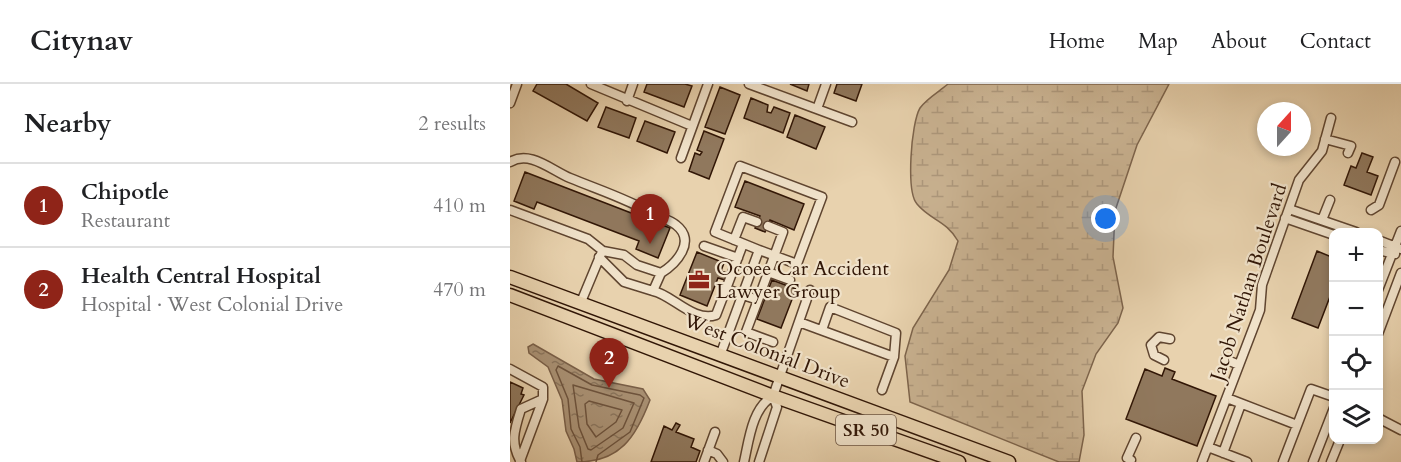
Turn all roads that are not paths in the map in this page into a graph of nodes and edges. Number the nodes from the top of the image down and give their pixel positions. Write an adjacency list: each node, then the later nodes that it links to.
1 (517, 84): 8 (street)
2 (591, 84): 7 (street)
3 (633, 84): 7 (street)
4 (708, 84): 12 (street)
5 (749, 84): 9 (street)
6 (826, 84): 9 (street)
7 (627, 101): 12 (street)
8 (510, 103)
9 (817, 109): 11 (street)
10 (1331, 118): 13 (street, Jacob Nathan Boulevard)
11 (852, 122)
12 (692, 126): 15 (street)
13 (1325, 139): 14 (street); 19 (street, Jacob Nathan Boulevard)
14 (1361, 149)
15 (681, 158)
16 (512, 159): 37 (street)
17 (1395, 162): 21 (street)
18 (1330, 200): 23 (street)
19 (1289, 208): 22 (street, Jacob Nathan Boulevard); 23 (street)
20 (510, 210): 34 (street)
21 (1371, 210)
22 (1285, 218): 28 (street); 59 (street, Jacob Nathan Boulevard)
23 (1322, 220): 26 (street)
24 (757, 222): 29 (street)
25 (768, 226): 35 (street)
26 (1345, 228)
27 (1401, 231): 33 (street)
28 (1329, 233)
29 (739, 242): 32 (street); 35 (street); 36 (street)
30 (1383, 243): 33 (street)
31 (704, 246): 36 (street)
32 (759, 250): 35 (street); 47 (street)
33 (1397, 251): 42 (street)
34 (601, 254): 37 (street); 45 (street); 49 (street)
35 (774, 256): 38 (street)
36 (738, 258): 43 (street)
37 (661, 273): 45 (street)
38 (768, 273): 41 (street); 48 (street)
39 (1401, 273): 50 (street)
40 (510, 277): 49 (highway, West Colonial Drive / SR 50)
41 (790, 280)
42 (1382, 282)
43 (726, 289): 45 (street); 47 (street)
44 (810, 290): 51 (street)
45 (653, 291)
46 (510, 295): 63 (highway, West Colonial Drive / SR 50)
47 (743, 296): 48 (street); 55 (street)
48 (758, 300): 54 (street)
49 (581, 302): 55 (highway, West Colonial Drive / SR 50)
50 (1383, 321)
51 (799, 322): 52 (street); 61 (street)
52 (822, 330): 56 (street); 56 (street)
53 (1170, 339): 58 (street)
54 (773, 342)
55 (721, 353): 61 (highway, West Colonial Drive / SR 50)
56 (894, 357): 62 (street)
57 (1225, 359): 59 (street)
58 (1164, 360)
59 (1239, 365): 65 (street, Jacob Nathan Boulevard)
60 (510, 369): 66 (street)
61 (780, 376): 63 (street); 86 (highway, West Colonial Drive / SR 50)
62 (882, 390)
63 (773, 396): 83 (street); 84 (street); 85 (highway, West Colonial Drive / SR 50)
64 (1329, 396): 70 (street)
65 (1227, 398): 67 (street); 75 (street, Jacob Nathan Boulevard)
66 (543, 399): 79 (street); 79 (street)
67 (1241, 404): 70 (street); 77 (street)
68 (1329, 421): 89 (street)
69 (1383, 421): 71 (street)
70 (1297, 425): 88 (street)
71 (1401, 430)
72 (715, 432): 76 (street)
73 (1136, 438): 78 (street)
74 (1338, 444): 90 (street)
75 (1208, 447): 77 (street); 87 (street, Jacob Nathan Boulevard)
76 (708, 450): 81 (street); 82 (street)
77 (1224, 456): 80 (street)
78 (1131, 460)
79 (520, 461)
80 (1243, 461)
81 (704, 462)
82 (723, 462)
83 (744, 462)
84 (759, 462)
85 (959, 462)
86 (1009, 462)
87 (1198, 462)
88 (1283, 462)
89 (1313, 462)
90 (1331, 462)

